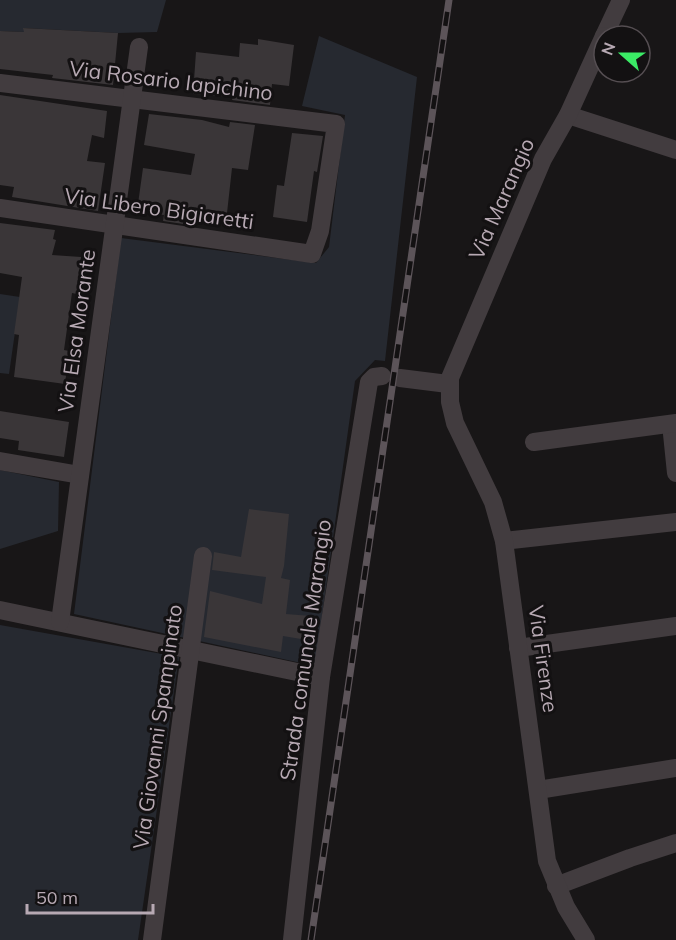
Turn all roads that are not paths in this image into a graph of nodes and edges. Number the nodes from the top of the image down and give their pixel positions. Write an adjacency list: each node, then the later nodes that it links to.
1 (621, 0): 2 (street, Via Marangio)
2 (610, 24)
3 (139, 47): 6 (street, Via Elsa Morante)
4 (592, 62): 7 (street, Via Marangio)
5 (0, 83): 6 (street, Via Rosario Iapichino)
6 (132, 99): 10 (street, Via Elsa Morante); 11 (street, Via Rosario Iapichino)
7 (568, 115): 8 (street); 12 (street, Via Marangio)
8 (676, 150)
9 (0, 208): 10 (street, Via Libero Bigiaretti)
10 (114, 226): 11 (street, Via Libero Bigiaretti); 17 (street, Via Elsa Morante)
11 (312, 254)
12 (448, 384): 19 (street, Via Firenze); 26 (street, Strada comunale Marangio)
13 (674, 423): 14 (street); 16 (street)
14 (534, 442)
15 (0, 461): 17 (street)
16 (676, 473)
17 (80, 475): 22 (street, Via Elsa Morante)
18 (676, 522): 19 (street)
19 (504, 541): 24 (street, Via Firenze)
20 (203, 556): 25 (street, Via Giovanni Spampinato)
21 (0, 610): 22 (street)
22 (60, 622): 25 (street)
23 (676, 626): 24 (street)
24 (518, 648): 28 (street, Via Firenze)
25 (191, 649): 26 (street); 31 (street, Via Giovanni Spampinato)
26 (321, 677): 32 (street, Strada comunale Marangio)
27 (676, 768): 28 (street)
28 (538, 790): 30 (street, Via Firenze)
29 (676, 843): 30 (street)
30 (556, 886): 33 (street, Via Firenze)
31 (152, 940)
32 (292, 940)
33 (586, 940)

